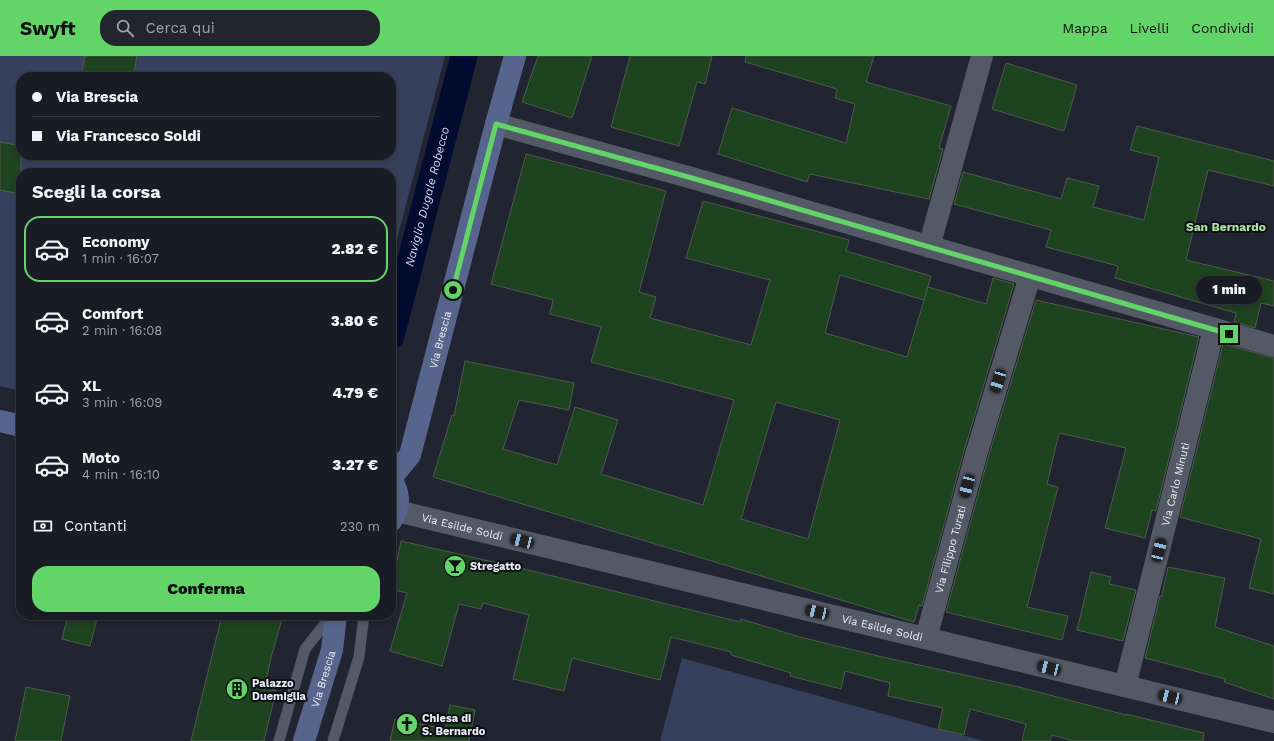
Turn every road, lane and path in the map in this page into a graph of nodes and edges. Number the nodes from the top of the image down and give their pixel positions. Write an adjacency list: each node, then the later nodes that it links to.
1 (515, 56): 3 (main road, Via Brescia)
2 (982, 56): 4 (street)
3 (496, 124): 4 (street); 10 (main road, Via Brescia)
4 (929, 247): 5 (street)
5 (1030, 276): 6 (street); 17 (street, Via Filippo Turati)
6 (1214, 329): 7 (street); 18 (street, Via Carlo Minuti)
7 (1274, 346)
8 (0, 421): 9 (main road)
9 (16, 425)
10 (396, 473)
11 (396, 488): 12 (main road)
12 (396, 508)
13 (396, 516): 17 (street, Via Esilde Soldi)
14 (328, 620): 20 (lane)
15 (335, 620): 21 (main road, Via Brescia)
16 (363, 620): 22 (lane)
17 (926, 638): 18 (street, Via Esilde Soldi)
18 (1125, 686): 19 (street, Via Esilde Soldi)
19 (1274, 722)
20 (279, 741)
21 (304, 741)
22 (333, 741)

